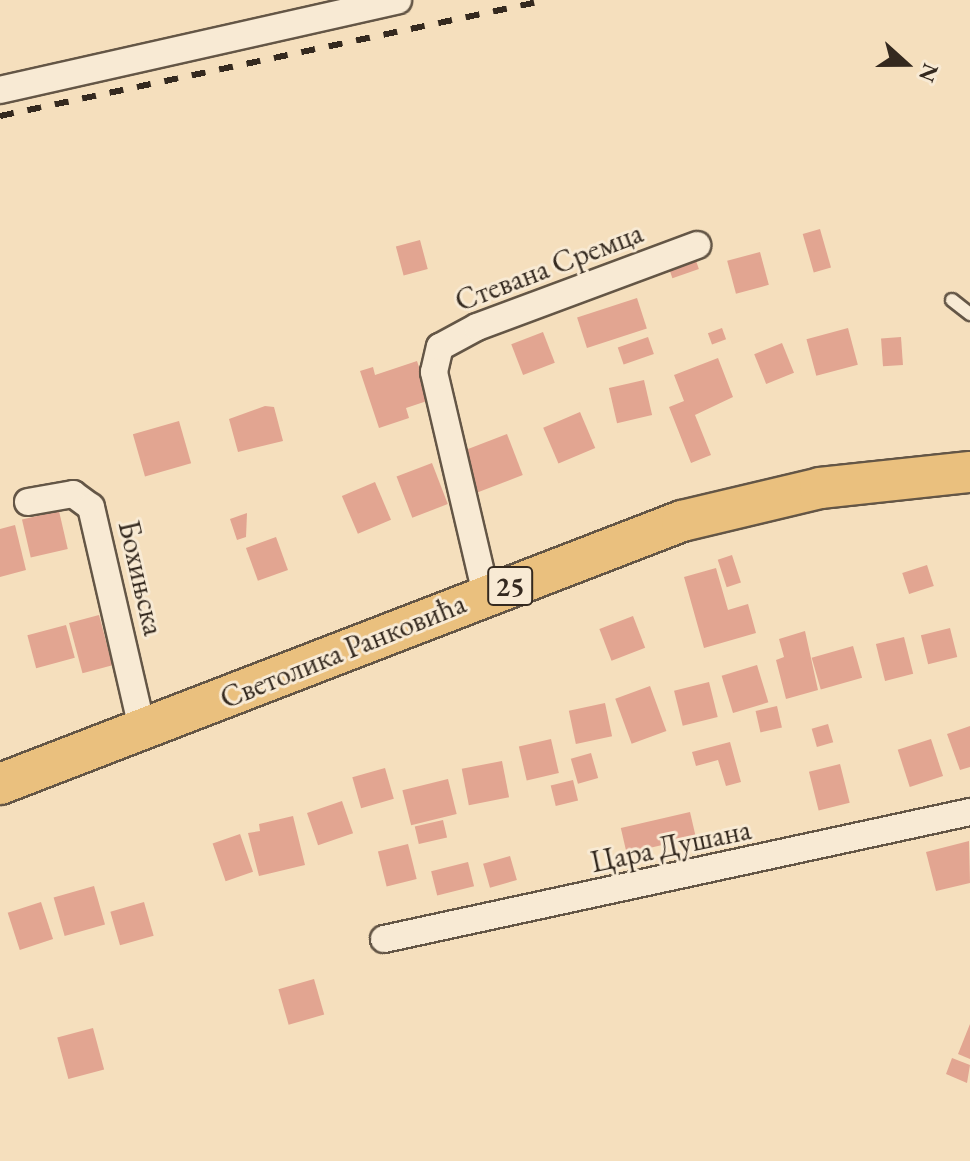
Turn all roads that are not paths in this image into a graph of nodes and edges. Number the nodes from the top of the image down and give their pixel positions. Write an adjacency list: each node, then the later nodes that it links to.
1 (398, 0): 2 (street)
2 (0, 90)
3 (697, 245): 8 (street, Стевана Сремца)
4 (952, 300): 5 (lane)
5 (970, 314)
6 (970, 472): 8 (main road, Светолика Ранковића / 25)
7 (28, 502): 9 (street, Бохињска)
8 (486, 594): 9 (main road, Светолика Ранковића / 25)
9 (143, 732): 10 (main road, Светолика Ранковића / 25)
10 (0, 784)
11 (970, 812): 12 (street, Цара Душана)
12 (384, 939)

